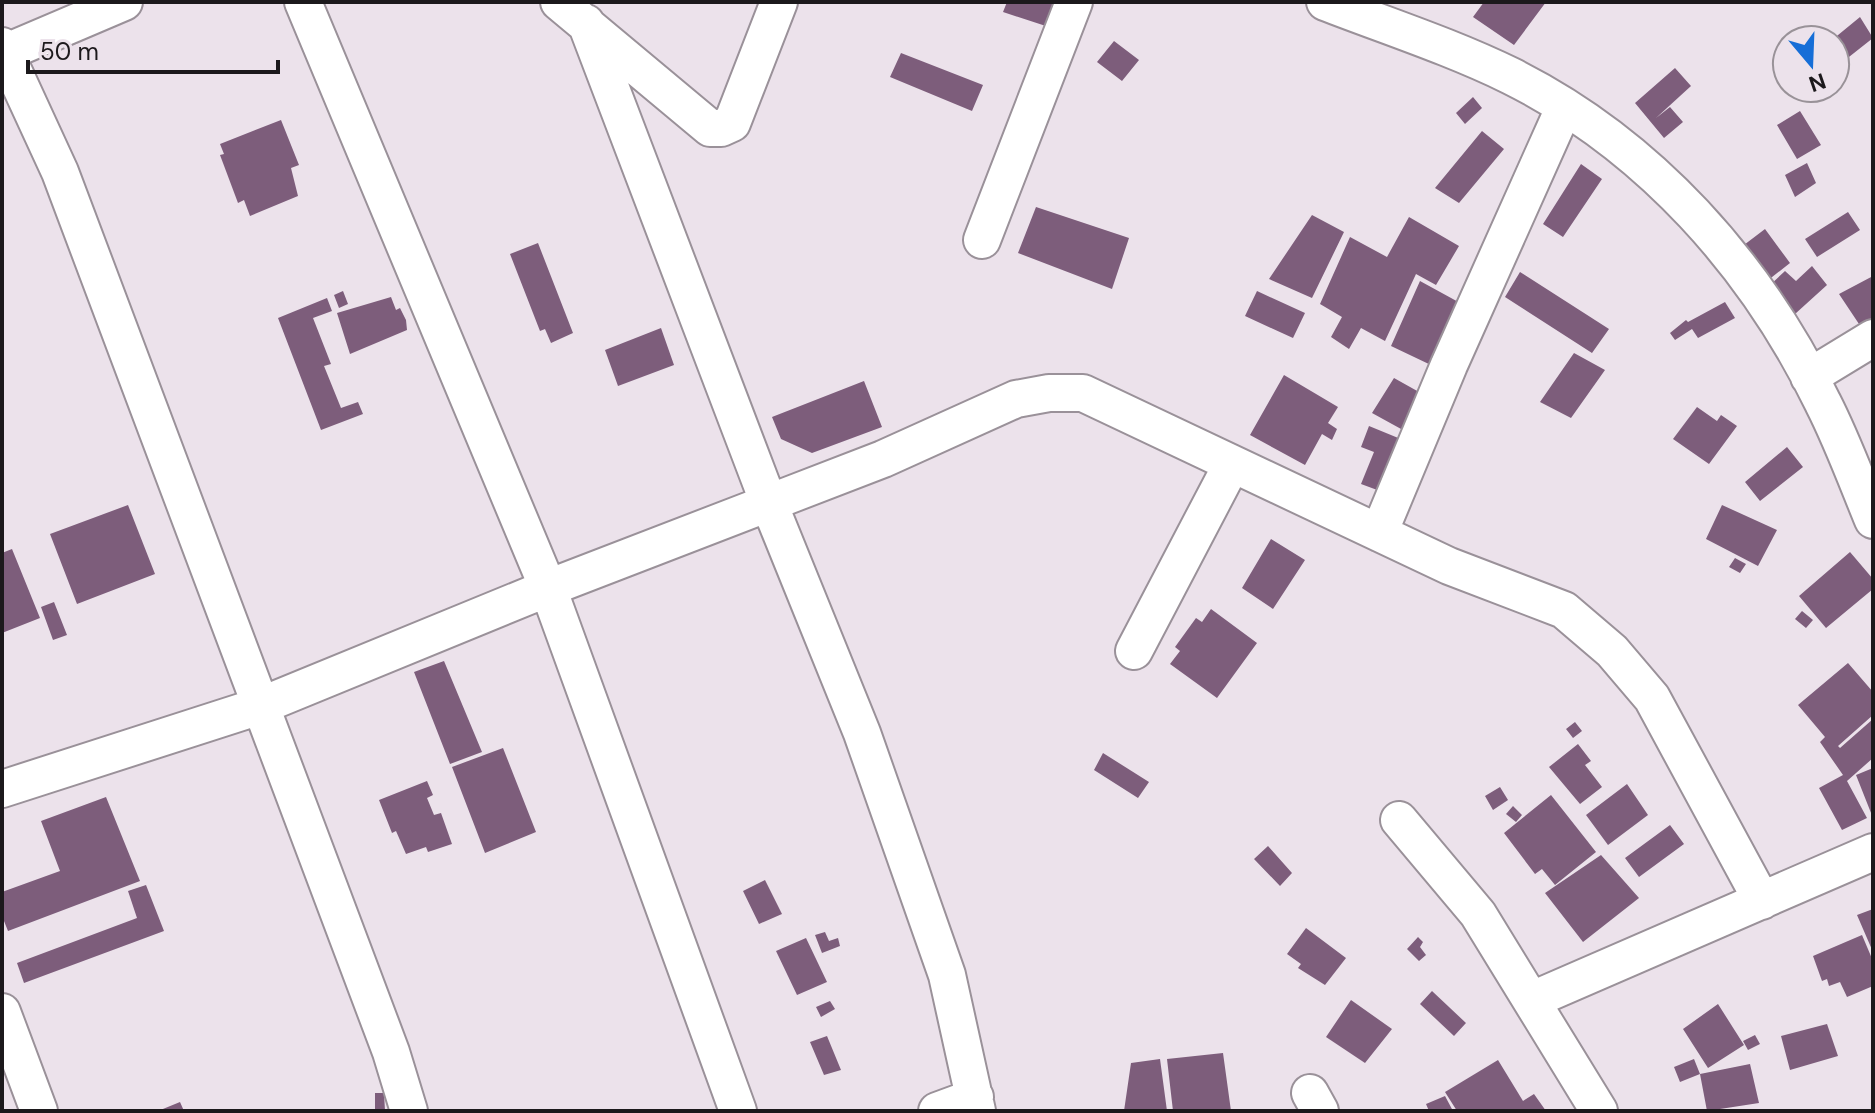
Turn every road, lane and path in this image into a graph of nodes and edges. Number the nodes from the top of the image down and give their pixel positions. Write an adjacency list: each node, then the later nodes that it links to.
1 (124, 2): 7 (street)
2 (303, 2): 16 (street)
3 (779, 2): 6 (street)
4 (1074, 2): 9 (street)
5 (1325, 2): 8 (street)
6 (573, 12): 13 (street)
7 (3, 51): 18 (street)
8 (1564, 108): 11 (street); 15 (street)
9 (982, 240)
10 (1873, 338): 11 (street)
11 (1809, 377): 14 (street)
12 (1232, 464): 13 (street); 15 (street); 17 (street)
13 (768, 501): 16 (street); 25 (street)
14 (1873, 520)
15 (1379, 533): 22 (street)
16 (548, 588): 18 (street); 28 (street)
17 (1134, 651)
18 (260, 706): 19 (street); 27 (street)
19 (2, 789)
20 (1399, 820): 23 (street)
21 (1873, 852): 22 (street)
22 (1762, 901): 23 (street)
23 (1532, 1000): 30 (street)
24 (2, 1012): 26 (street)
25 (976, 1104): 29 (street)
26 (39, 1111)
27 (409, 1111)
28 (738, 1111)
29 (937, 1111)
30 (1599, 1111)

